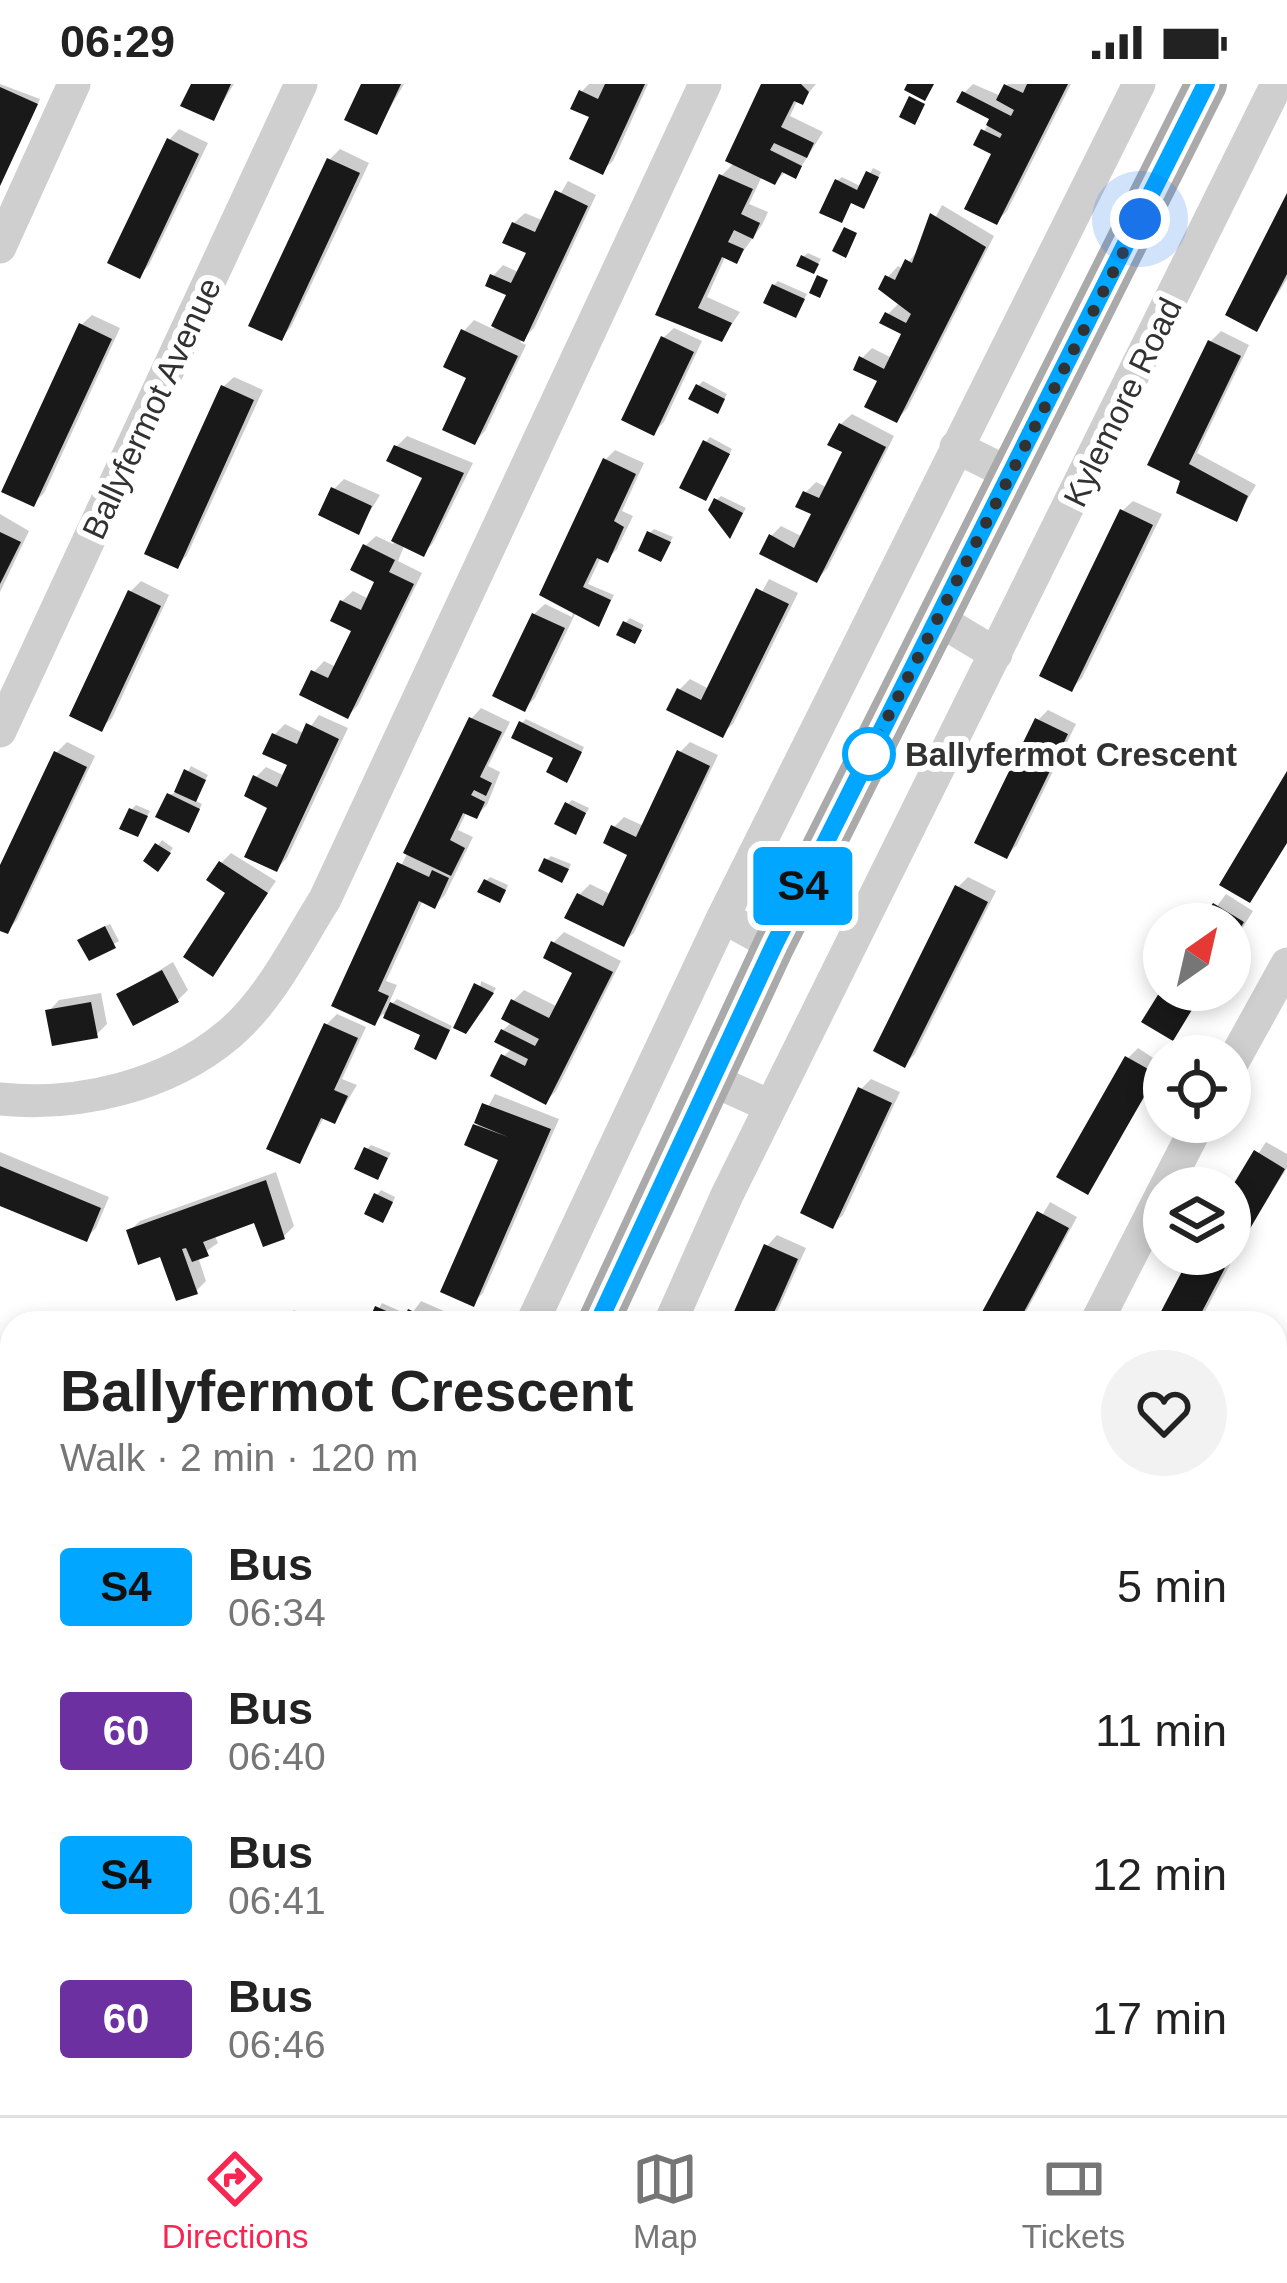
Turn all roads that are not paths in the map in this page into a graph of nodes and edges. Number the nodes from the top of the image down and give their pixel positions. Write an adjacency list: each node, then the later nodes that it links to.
1 (74, 84): 7 (street)
2 (302, 84): 12 (street, Ballyfermot Avenue)
3 (705, 84): 19 (street)
4 (1139, 84): 8 (street)
5 (1206, 84): 9 (main road, Kylemore Road)
6 (1277, 84): 11 (street, Kylemore Road)
7 (0, 247)
8 (956, 447): 9 (street); 13 (street)
9 (1008, 473): 10 (main road, Kylemore Road)
10 (936, 618): 11 (street); 14 (main road, Kylemore Road)
11 (996, 654): 20 (street, Kylemore Road)
12 (0, 731)
13 (724, 917): 14 (street); 22 (street)
14 (774, 945): 18 (main road, Kylemore Road)
15 (1287, 964): 16 (street)
16 (1278, 1000): 17 (street)
17 (1251, 1038)
18 (710, 1079): 20 (street); 23 (main road, Kylemore Road)
19 (0, 1099)
20 (770, 1106): 24 (street, Kylemore Road)
21 (1143, 1232): 25 (street)
22 (538, 1311)
23 (604, 1311)
24 (676, 1311)
25 (1102, 1311)

